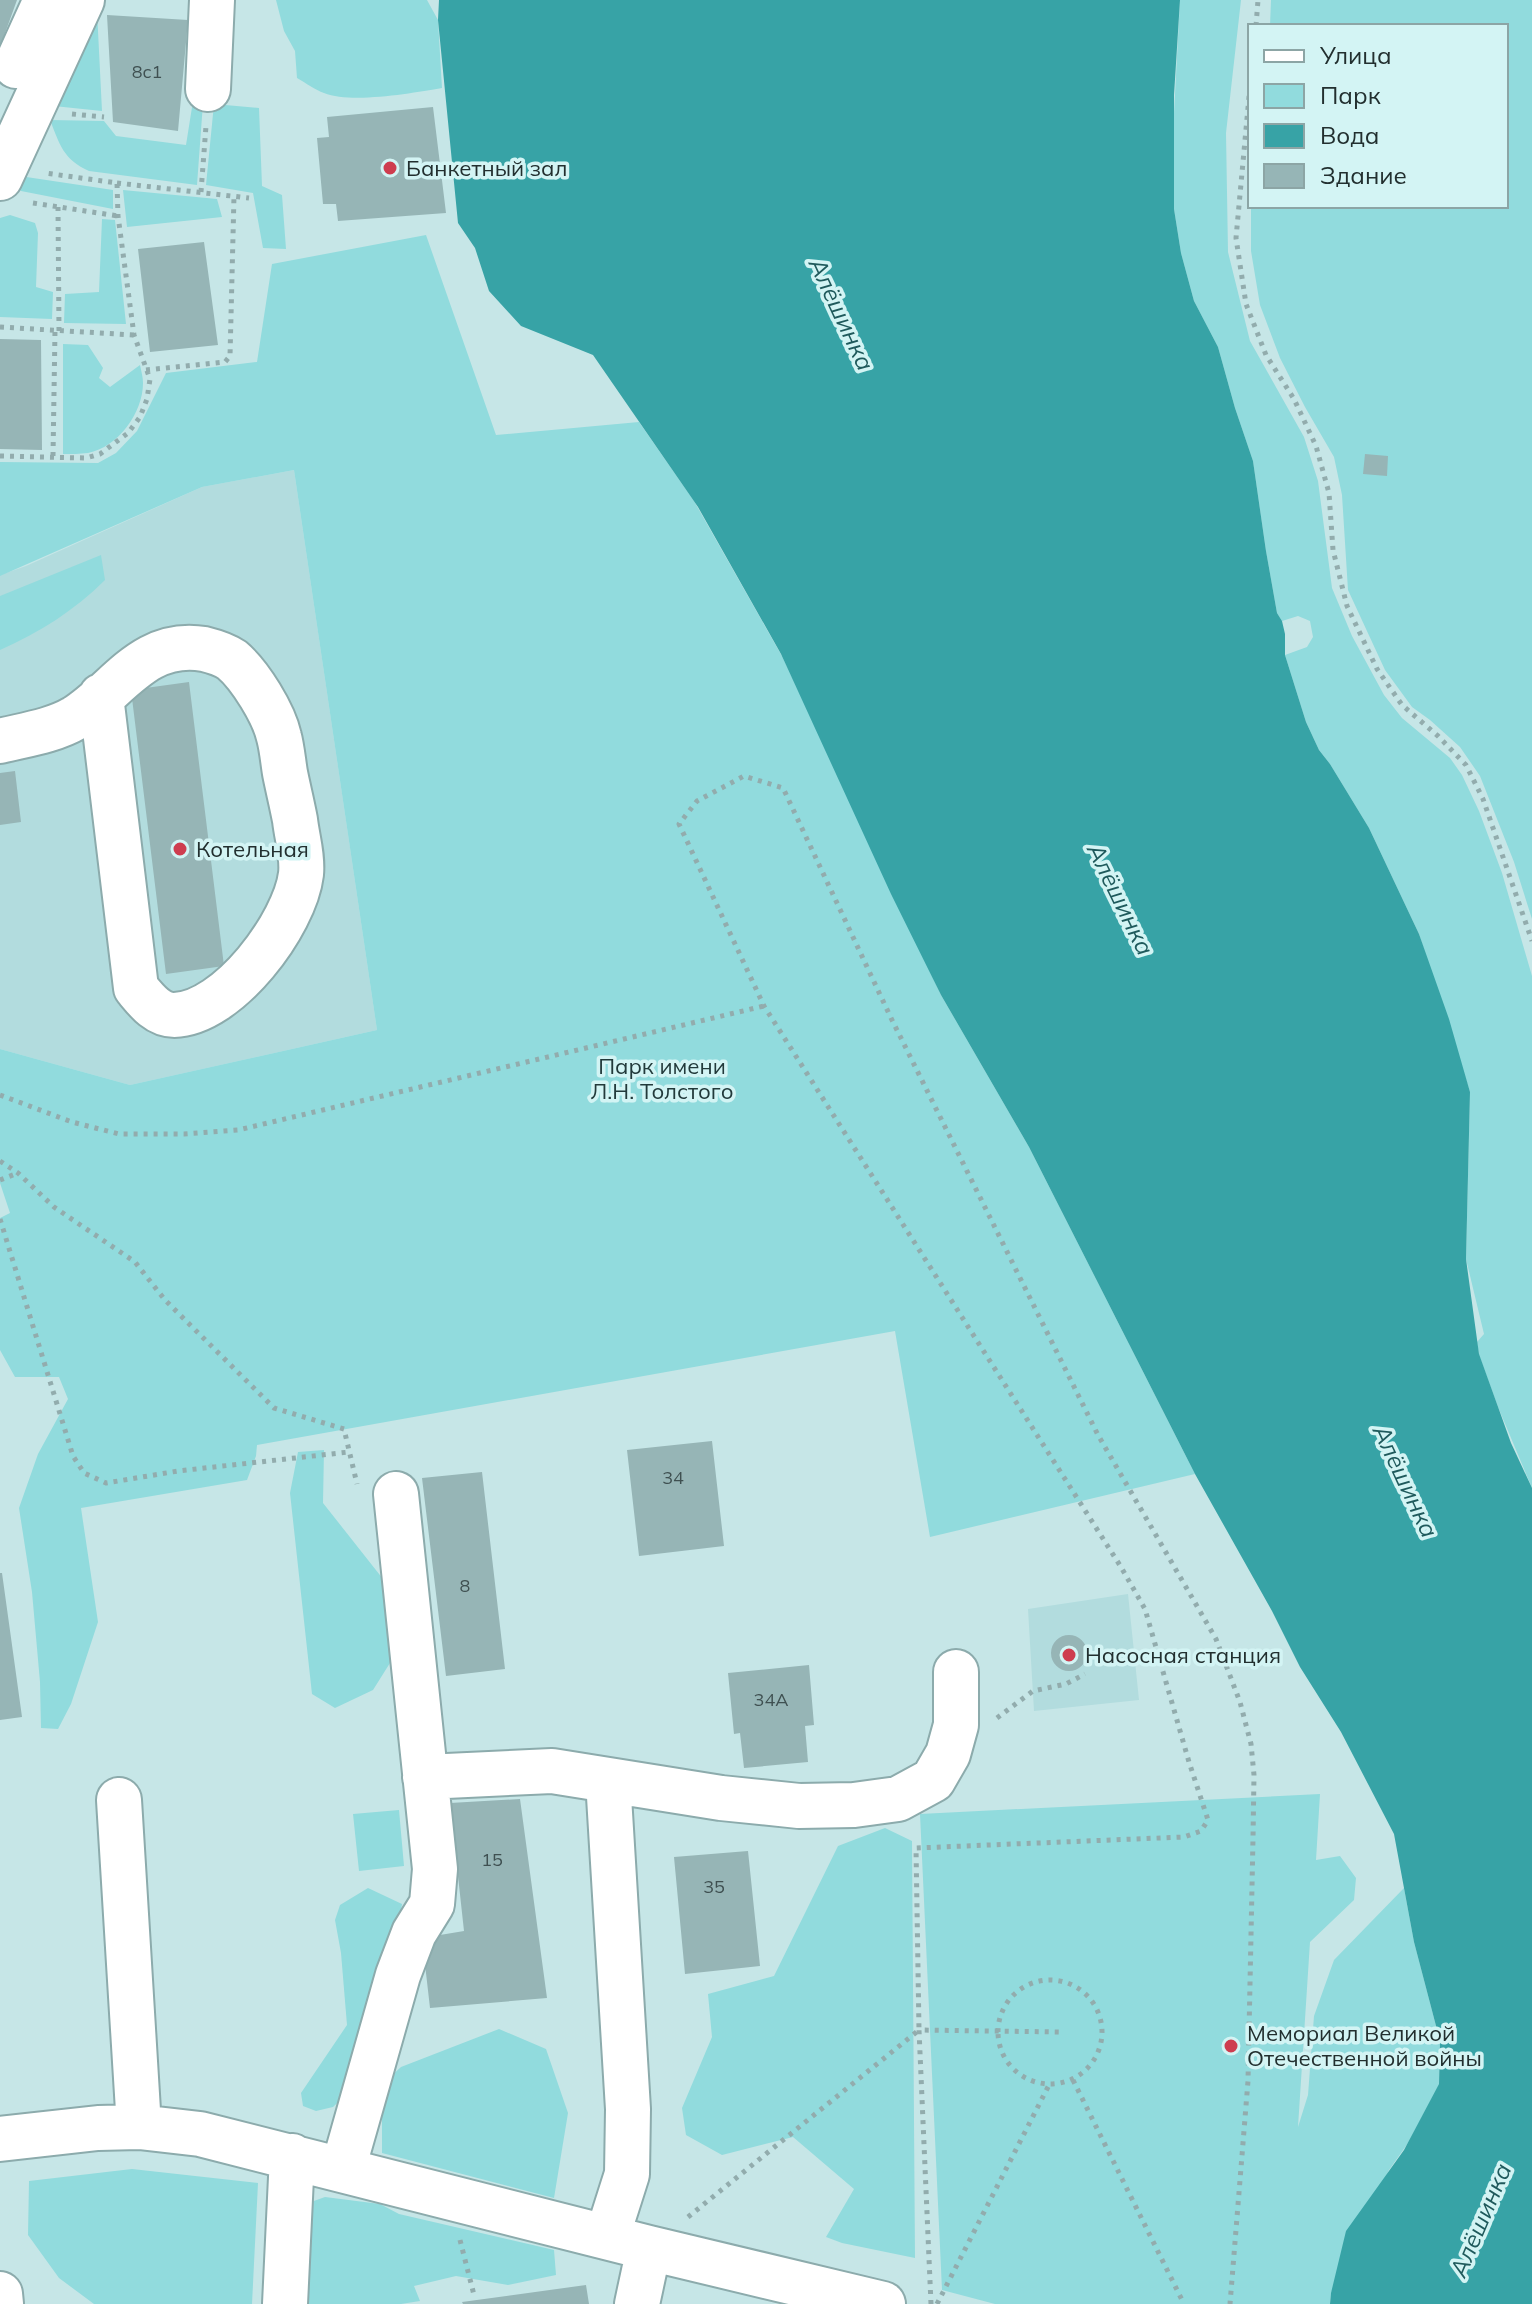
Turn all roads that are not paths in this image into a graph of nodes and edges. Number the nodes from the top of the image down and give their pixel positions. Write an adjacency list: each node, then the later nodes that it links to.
1 (46, 0): 4 (street)
2 (82, 0): 6 (street)
3 (212, 0): 5 (street)
4 (16, 66)
5 (208, 89)
6 (11, 183)
7 (101, 696): 7 (street); 8 (street)
8 (0, 741)
9 (396, 1494): 11 (street)
10 (956, 1672): 12 (street)
11 (425, 1777): 12 (street); 17 (street)
12 (608, 1780): 18 (street)
13 (119, 1800): 14 (street)
14 (139, 2127): 15 (street); 16 (street)
15 (0, 2139)
16 (292, 2156): 17 (street); 22 (street)
17 (343, 2169): 18 (street)
18 (607, 2237): 19 (street)
19 (649, 2248): 23 (street); 24 (street)
20 (0, 2294): 21 (street)
21 (1, 2304)
22 (285, 2304)
23 (637, 2304)
24 (883, 2304)

